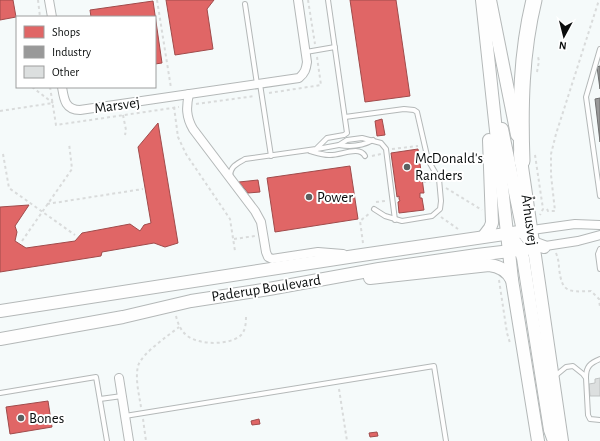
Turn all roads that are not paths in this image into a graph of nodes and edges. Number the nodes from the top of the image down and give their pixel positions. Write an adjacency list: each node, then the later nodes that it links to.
1 (49, 0): 8 (street)
2 (298, 0): 11 (street, Marsvej)
3 (328, 0): 9 (lane)
4 (482, 0): 12 (main road, Århusvej)
5 (490, 0): 21 (main road, Århusvej)
6 (534, 0): 21 (highway)
7 (244, 4): 13 (lane)
8 (52, 16)
9 (335, 47): 11 (lane); 16 (lane)
10 (600, 49): 23 (lane)
11 (305, 52): 13 (street, Marsvej)
12 (488, 65): 27 (main road); 29 (main road); 30 (main road, Århusvej)
13 (258, 84): 15 (street, Marsvej); 19 (lane)
14 (62, 88): 15 (street, Marsvej)
15 (189, 94): 22 (street)
16 (345, 117): 17 (lane); 25 (lane)
17 (316, 149): 18 (lane); 25 (lane)
18 (306, 151): 19 (lane); 20 (lane)
19 (271, 156): 22 (lane)
20 (365, 156)
21 (522, 161): 27 (main road, Århusvej)
22 (230, 177): 34 (street)
23 (600, 196)
24 (374, 210): 25 (lane)
25 (395, 220)
26 (600, 225): 27 (street)
27 (527, 230): 30 (main road, Paderup Boulevard); 31 (main road, Århusvej)
28 (600, 235): 31 (street)
29 (484, 236): 30 (main road, Paderup Boulevard); 34 (main road, Paderup Boulevard)
30 (507, 236): 33 (main road, Århusvej)
31 (537, 246): 33 (main road, Paderup Boulevard); 41 (main road, Århusvej)
32 (600, 249): 35 (lane)
33 (515, 250): 36 (main road, Århusvej); 37 (main road, Paderup Boulevard); 53 (main road)
34 (355, 256): 38 (main road, Paderup Boulevard)
35 (600, 268)
36 (512, 280): 37 (main road); 52 (main road, Århusvej)
37 (269, 289): 39 (main road, Paderup Boulevard)
38 (0, 311)
39 (0, 339)
40 (600, 359): 43 (lane)
41 (553, 377): 43 (lane); 54 (main road, Århusvej)
42 (119, 378): 45 (street)
43 (586, 378): 48 (lane)
44 (0, 393): 46 (lane)
45 (122, 396): 46 (lane); 47 (street)
46 (100, 400): 49 (lane)
47 (125, 416): 50 (street); 51 (lane)
48 (600, 420)
49 (107, 441)
50 (129, 441)
51 (446, 441)
52 (538, 441)
53 (554, 441)
54 (562, 441)

